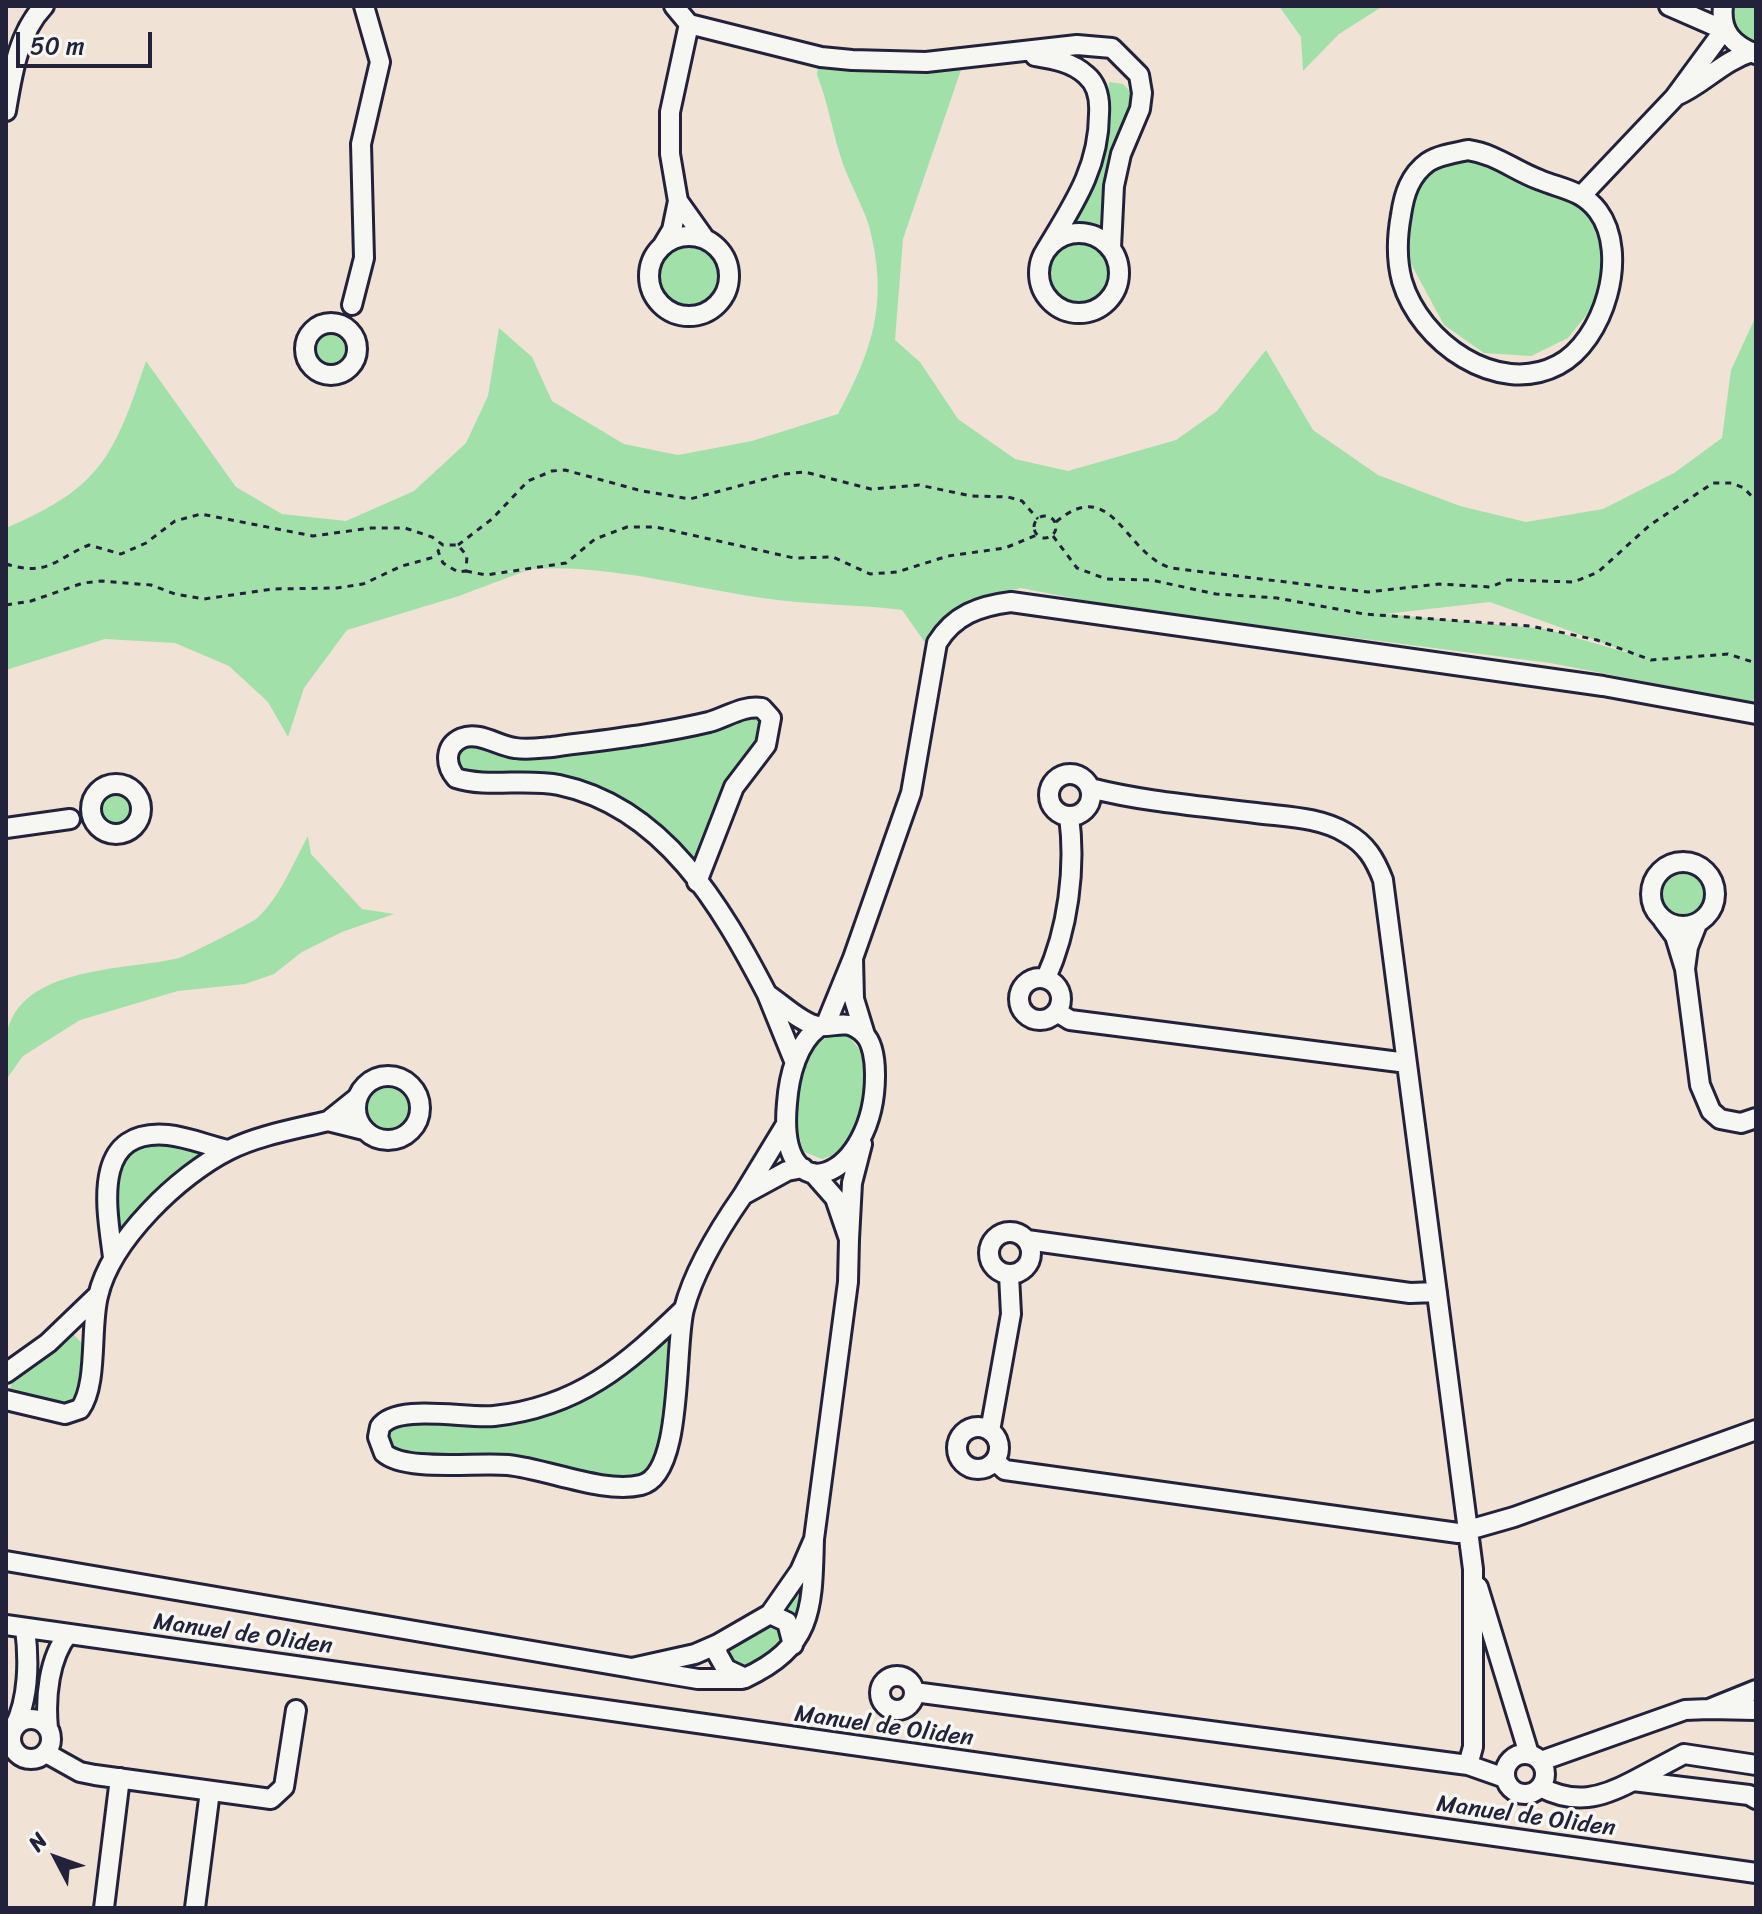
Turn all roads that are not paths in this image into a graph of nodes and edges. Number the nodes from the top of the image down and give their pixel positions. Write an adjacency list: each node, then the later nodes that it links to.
1 (364, 6): 18 (street)
2 (674, 6): 6 (street)
3 (1669, 6): 7 (street)
4 (1723, 6): 7 (street)
5 (33, 10): 11 (street)
6 (689, 24): 8 (street); 13 (street)
7 (1724, 30): 9 (street); 10 (street)
8 (1020, 53): 16 (street); 17 (street)
9 (1754, 53): 10 (street)
10 (1674, 98): 12 (street)
11 (6, 111)
12 (1582, 195): 12 (street)
13 (678, 201): 14 (street); 15 (street)
14 (705, 239): 15 (street); 15 (street)
15 (663, 245)
16 (1111, 248): 17 (street); 17 (street)
17 (1046, 250)
18 (352, 305): 19 (street); 20 (street)
19 (328, 323): 20 (street); 20 (street)
20 (353, 335)
21 (1756, 714): 31 (street)
22 (1090, 788): 24 (street); 24 (street); 39 (street)
23 (92, 800): 25 (street); 26 (street); 26 (street)
24 (1069, 816): 33 (street)
25 (70, 819): 26 (street); 27 (street)
26 (97, 826)
27 (6, 828)
28 (697, 882): 28 (street); 34 (street)
29 (1663, 920): 30 (street); 30 (street); 32 (street)
30 (1697, 924): 32 (street)
31 (853, 958): 36 (street); 37 (street)
32 (1685, 969): 41 (street)
33 (1046, 978): 35 (street); 35 (street)
34 (767, 994): 36 (street); 38 (street)
35 (1057, 1012): 39 (street)
36 (823, 1025): 37 (street); 38 (street)
37 (865, 1035): 45 (street)
38 (795, 1063): 43 (street)
39 (1407, 1063): 53 (street)
40 (358, 1097): 42 (street); 44 (street); 44 (street)
41 (1756, 1118)
42 (328, 1121): 44 (street); 46 (street)
43 (785, 1126): 47 (street); 48 (street)
44 (364, 1130)
45 (865, 1136): 47 (street); 49 (street)
46 (228, 1150): 51 (street); 51 (street)
47 (808, 1171): 48 (street); 49 (street)
48 (743, 1195): 55 (street)
49 (849, 1239): 62 (street)
50 (1027, 1240): 52 (street); 52 (street); 53 (street)
51 (113, 1257): 54 (street)
52 (1009, 1275): 59 (street)
53 (1437, 1292): 61 (street)
54 (98, 1295): 56 (street); 57 (street)
55 (684, 1309): 55 (street)
56 (6, 1373)
57 (6, 1400)
58 (1756, 1430): 61 (street)
59 (990, 1431): 60 (street); 60 (street)
60 (995, 1461): 61 (street)
61 (1468, 1531): 64 (street)
62 (814, 1539): 65 (street); 70 (street)
63 (6, 1561): 71 (street)
64 (1473, 1569): 81 (street); 82 (street)
65 (770, 1614): 69 (street); 70 (street)
66 (6, 1625): 67 (street, Manuel de Oliden)
67 (25, 1628): 68 (street, Manuel de Oliden); 78 (street)
68 (68, 1634): 79 (street); 90 (street, Manuel de Oliden)
69 (718, 1644): 71 (street); 72 (street)
70 (793, 1645): 72 (street)
71 (632, 1668): 72 (street)
72 (745, 1678)
73 (1756, 1690): 75 (street)
74 (914, 1692): 82 (street)
75 (1709, 1709): 77 (street); 81 (street)
76 (296, 1710): 88 (street)
77 (1756, 1710)
78 (14, 1728): 79 (street); 80 (street)
79 (48, 1728): 80 (street)
80 (46, 1753): 84 (street)
81 (1535, 1758): 85 (street); 87 (street)
82 (1468, 1765): 85 (street)
83 (1756, 1765): 86 (street)
84 (120, 1778): 88 (street); 91 (street)
85 (1505, 1778): 87 (street)
86 (1633, 1781): 87 (street); 89 (street)
87 (1540, 1787)
88 (210, 1791): 92 (street)
89 (1756, 1799)
90 (1756, 1873)
91 (104, 1908)
92 (195, 1908)

